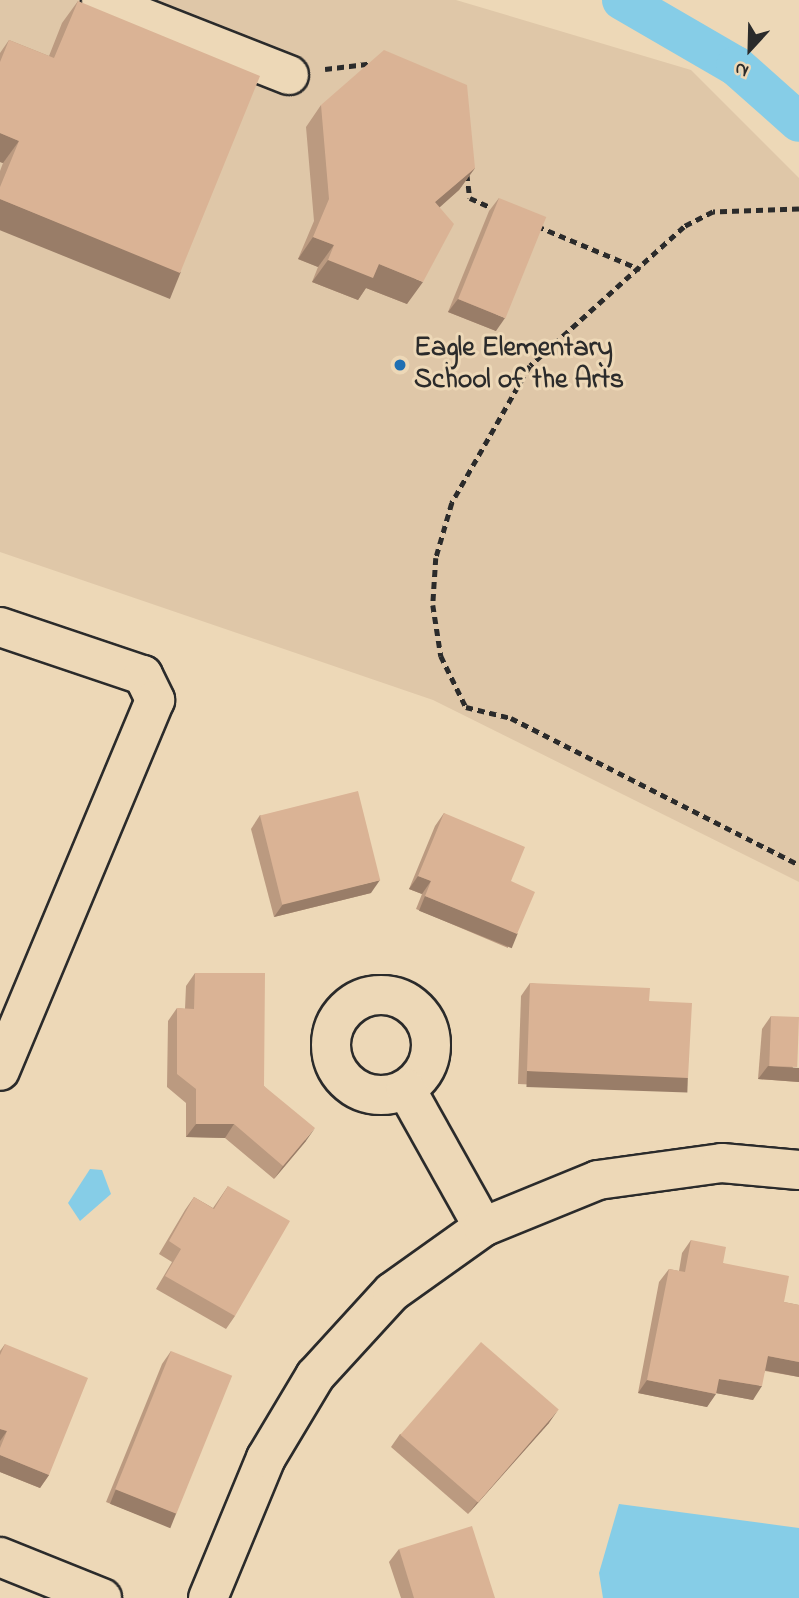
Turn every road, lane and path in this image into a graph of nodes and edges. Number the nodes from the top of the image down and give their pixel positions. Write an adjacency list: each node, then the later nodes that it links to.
1 (101, 1): 3 (street)
2 (384, 67): 3 (path)
3 (289, 75)
4 (466, 161): 6 (path)
5 (799, 209): 8 (path)
6 (506, 213)
7 (531, 223): 8 (path)
8 (640, 268): 10 (path)
9 (0, 627): 11 (street)
10 (799, 865)
11 (3, 1058)
12 (406, 1089): 14 (street)
13 (799, 1170): 14 (street)
14 (483, 1227): 16 (street)
15 (0, 1556): 17 (street)
16 (214, 1596)
17 (102, 1598)

